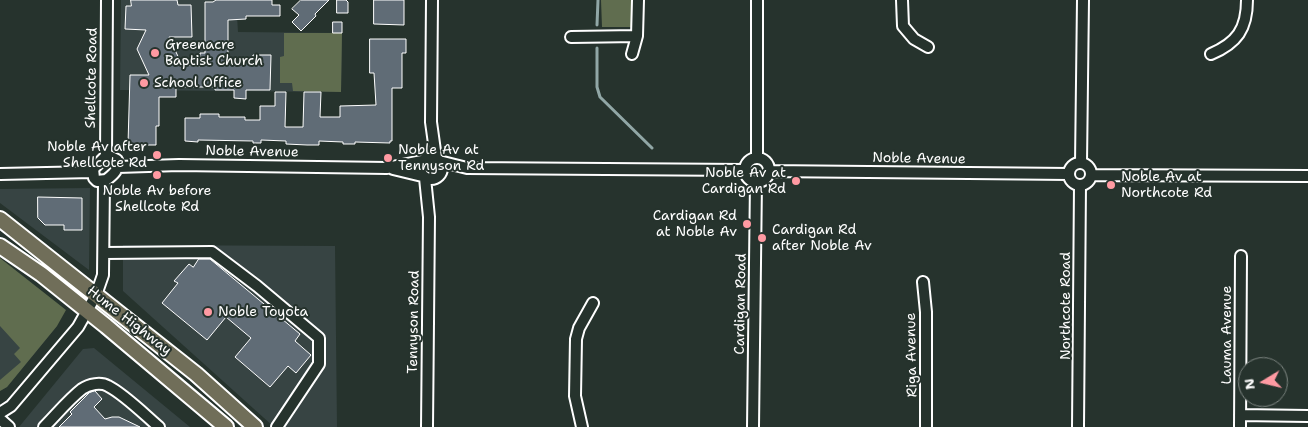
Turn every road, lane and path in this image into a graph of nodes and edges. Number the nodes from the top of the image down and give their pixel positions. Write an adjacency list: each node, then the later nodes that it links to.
1 (107, 0): 14 (street, Shellcote Road)
2 (432, 0): 13 (street)
3 (638, 0): 8 (street)
4 (757, 0): 15 (street)
5 (902, 0): 10 (street)
6 (1083, 0): 18 (street)
7 (1247, 0): 12 (street)
8 (637, 36): 9 (street); 11 (street)
9 (571, 37)
10 (928, 48)
11 (632, 54)
12 (1210, 54)
13 (431, 122): 16 (street); 17 (street)
14 (106, 157): 19 (street); 24 (street)
15 (757, 158): 22 (street); 23 (street)
16 (423, 160): 17 (street); 20 (street, Noble Avenue); 30 (street)
17 (438, 160): 21 (street); 28 (street)
18 (1081, 163): 26 (street); 27 (street)
19 (118, 167): 20 (street, Noble Avenue); 31 (street)
20 (387, 168): 30 (street, Noble Avenue)
21 (467, 168): 22 (street); 28 (street)
22 (745, 170): 32 (street)
23 (768, 171): 26 (street, Noble Avenue); 32 (street)
24 (93, 172): 25 (street); 31 (street)
25 (0, 174)
26 (1069, 174): 33 (street)
27 (1092, 175): 29 (street); 33 (street)
28 (438, 176): 30 (street); 34 (street, Tennyson Road)
29 (1308, 176)
30 (424, 177): 34 (street, Tennyson Road)
31 (104, 181): 37 (street)
32 (756, 182): 56 (street, Cardigan Road)
33 (1080, 185): 58 (street, Northcote Road)
34 (429, 217): 54 (street, Tennyson Road)
35 (0, 219): 40 (highway, Hume Highway)
36 (0, 246): 42 (highway, Hume Highway)
37 (104, 253): 40 (street); 53 (street)
38 (1241, 256): 44 (street, Lauma Avenue)
39 (923, 282): 57 (street, Riga Avenue)
40 (96, 295): 42 (street); 52 (highway, Hume Highway)
41 (593, 303): 55 (street)
42 (88, 312): 43 (street); 51 (highway, Hume Highway)
43 (0, 413)
44 (1240, 415): 45 (street); 59 (street, Lauma Avenue)
45 (1308, 416)
46 (0, 419): 47 (street)
47 (9, 427): 48 (street)
48 (18, 427)
49 (44, 427): 50 (street)
50 (159, 427)
51 (226, 427)
52 (255, 427)
53 (277, 427)
54 (427, 427)
55 (582, 427)
56 (753, 427)
57 (926, 427)
58 (1078, 427)
59 (1240, 427)

